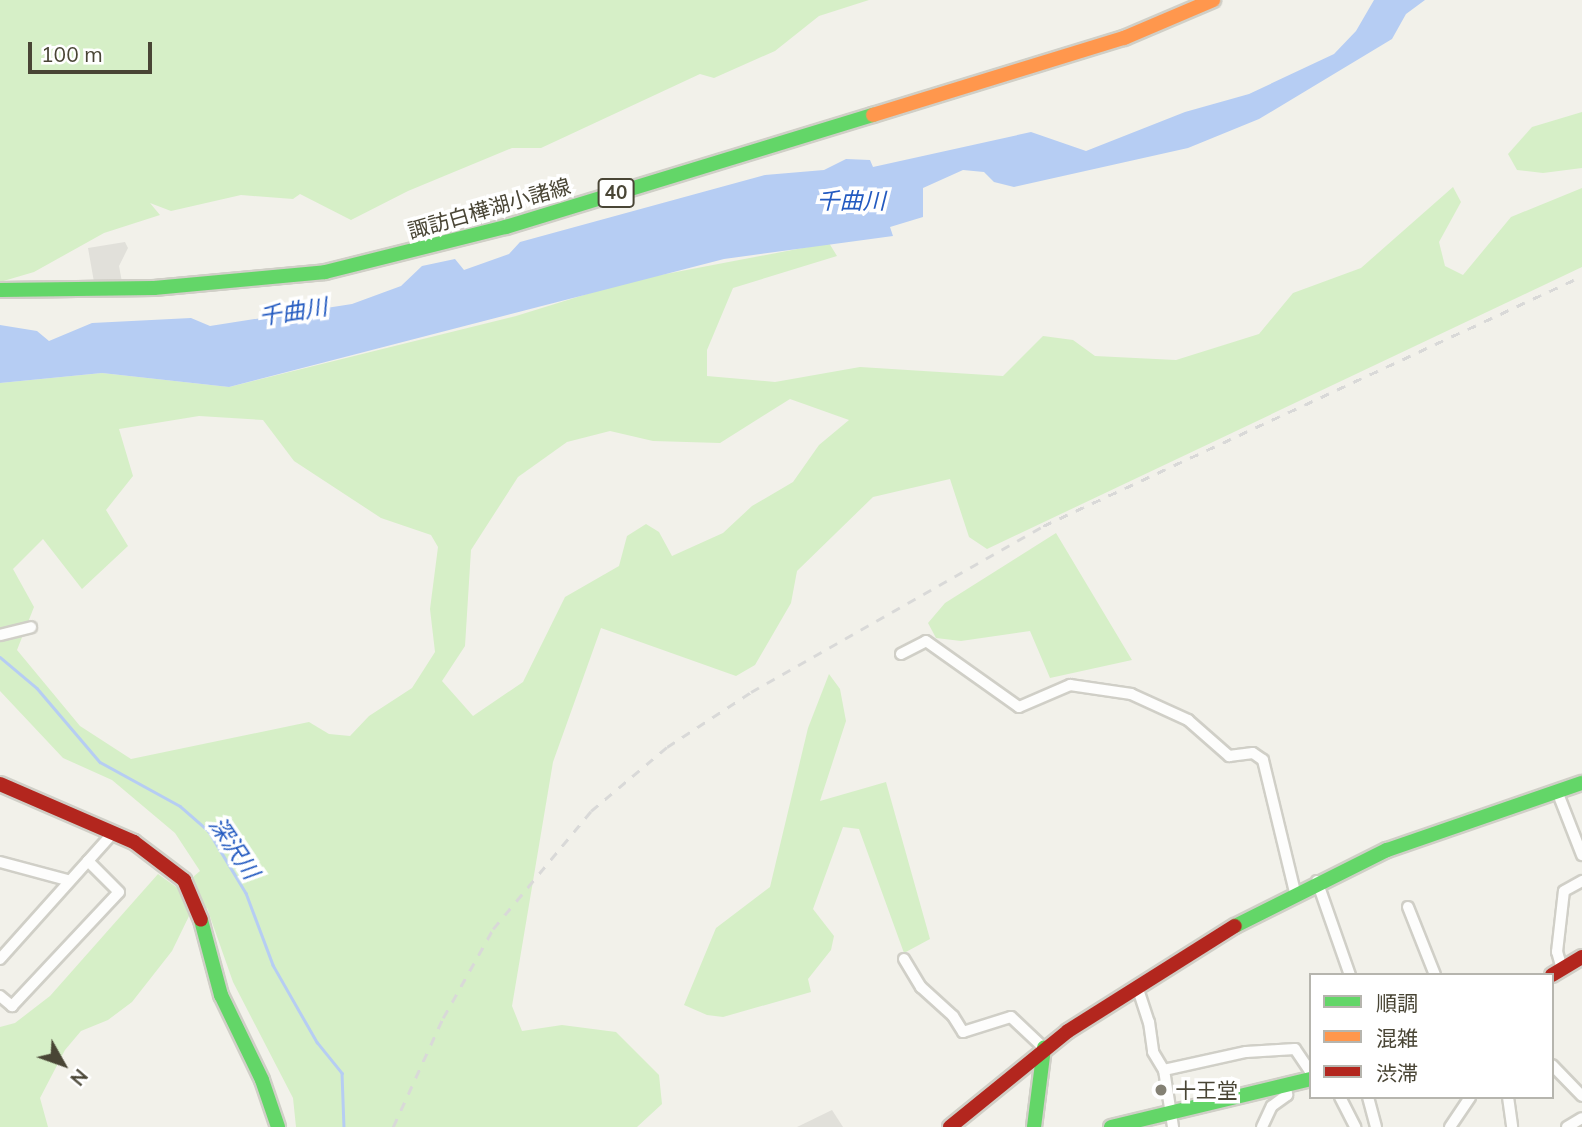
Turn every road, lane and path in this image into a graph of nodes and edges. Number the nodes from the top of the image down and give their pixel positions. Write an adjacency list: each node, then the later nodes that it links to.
1 (1213, 0): 2 (main road, 諏訪白樺湖小諸線 / 40)
2 (0, 290)
3 (31, 627): 4 (street)
4 (0, 635)
5 (901, 654): 16 (street)
6 (1582, 783): 8 (main road)
7 (0, 784): 9 (main road)
8 (1557, 792): 10 (street); 14 (main road)
9 (113, 833): 11 (street); 41 (main road)
10 (1582, 855)
11 (88, 861): 13 (street); 25 (street)
12 (0, 862): 13 (street)
13 (67, 880): 19 (street)
14 (1317, 881): 16 (main road); 22 (street)
15 (1582, 881): 21 (street)
16 (1295, 892): 24 (main road)
17 (1408, 907): 23 (street)
18 (1582, 957): 21 (main road)
19 (0, 959)
20 (904, 959): 26 (street)
21 (1557, 972)
22 (1352, 973)
23 (1434, 973)
24 (1137, 986): 26 (main road); 30 (street)
25 (0, 996)
26 (1044, 1048): 42 (main road); 43 (main road)
27 (1295, 1049): 28 (street); 30 (street); 31 (street)
28 (1309, 1052)
29 (1554, 1067): 34 (street)
30 (1164, 1070): 40 (street)
31 (1309, 1070)
32 (1309, 1079): 33 (main road)
33 (1286, 1085): 40 (main road); 45 (street)
34 (1582, 1096)
35 (1341, 1099): 46 (street)
36 (1369, 1099): 47 (street)
37 (1469, 1099): 48 (street)
38 (1508, 1099): 49 (street)
39 (1582, 1118): 50 (street)
40 (1171, 1120): 44 (main road)
41 (278, 1127)
42 (950, 1127)
43 (1034, 1127)
44 (1111, 1127)
45 (1262, 1127)
46 (1355, 1127)
47 (1376, 1127)
48 (1450, 1127)
49 (1512, 1127)
50 (1567, 1127)

